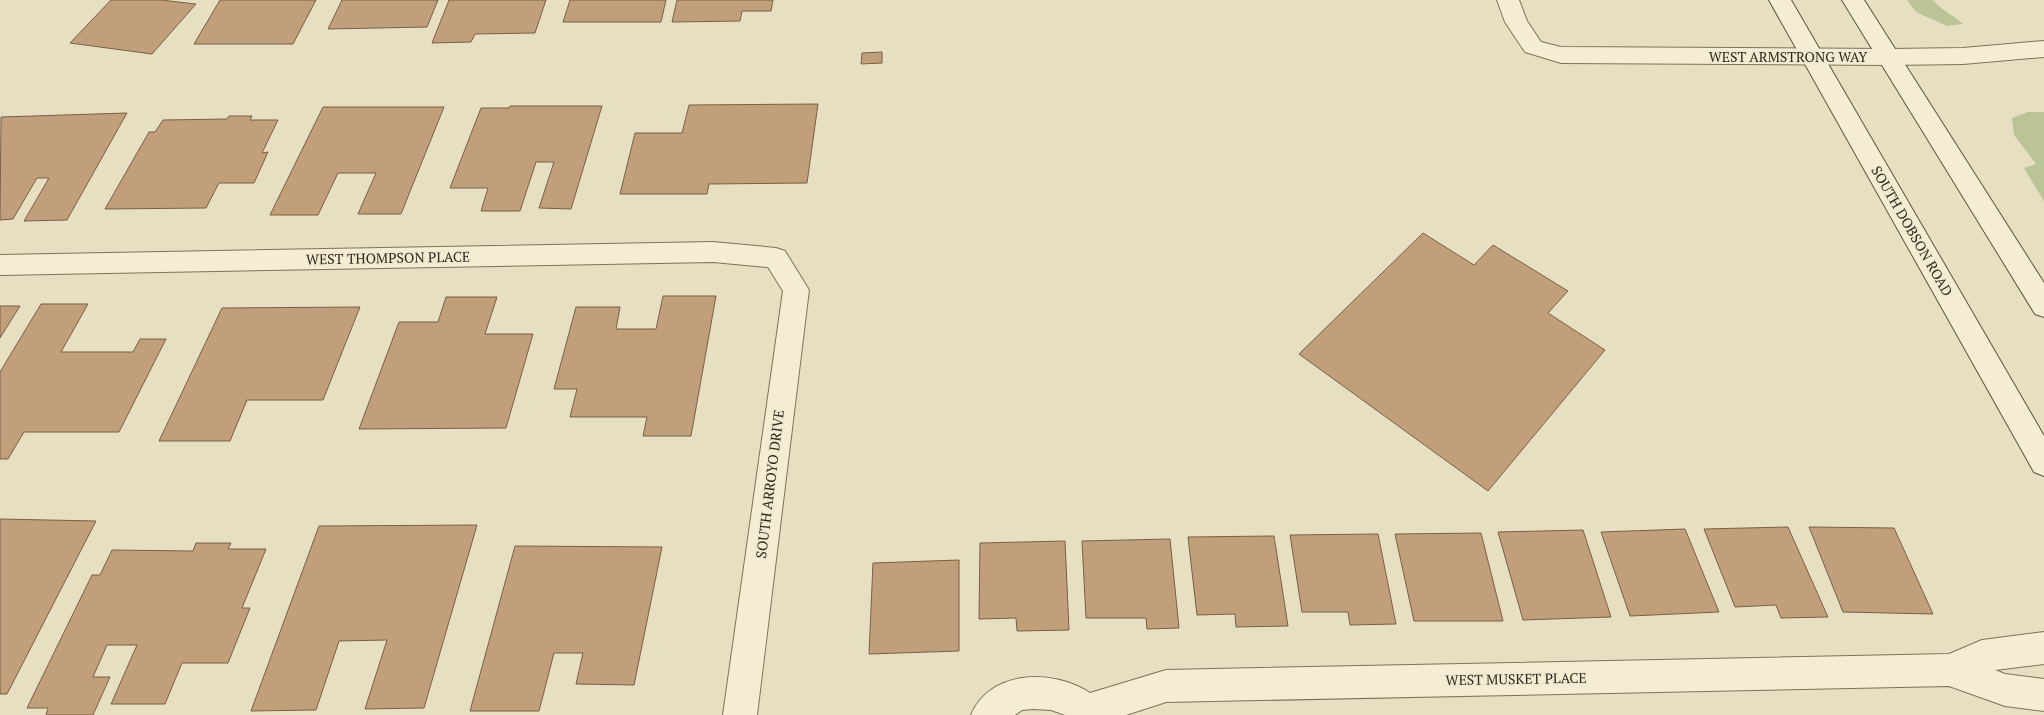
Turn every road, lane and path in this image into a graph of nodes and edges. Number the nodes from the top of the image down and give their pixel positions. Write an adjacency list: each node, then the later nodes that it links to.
1 (1508, 0): 5 (street, WEST ARMSTRONG WAY)
2 (1780, 0): 5 (street, SOUTH DOBSON ROAD)
3 (1853, 0): 6 (street)
4 (2044, 49): 6 (street, WEST ARMSTRONG WAY)
5 (1812, 57): 6 (street, WEST ARMSTRONG WAY); 10 (street, SOUTH DOBSON ROAD)
6 (1889, 57): 9 (street)
7 (776, 258): 8 (street, WEST THOMPSON PLACE); 15 (street, SOUTH ARROYO DRIVE)
8 (0, 265)
9 (2044, 306)
10 (2044, 462)
11 (2044, 648): 12 (street, WEST MUSKET PLACE)
12 (1949, 670): 13 (street, WEST MUSKET PLACE); 14 (street, WEST MUSKET PLACE)
13 (2044, 695)
14 (1088, 713): 16 (street, WEST MUSKET PLACE)
15 (740, 715)
16 (988, 715)

